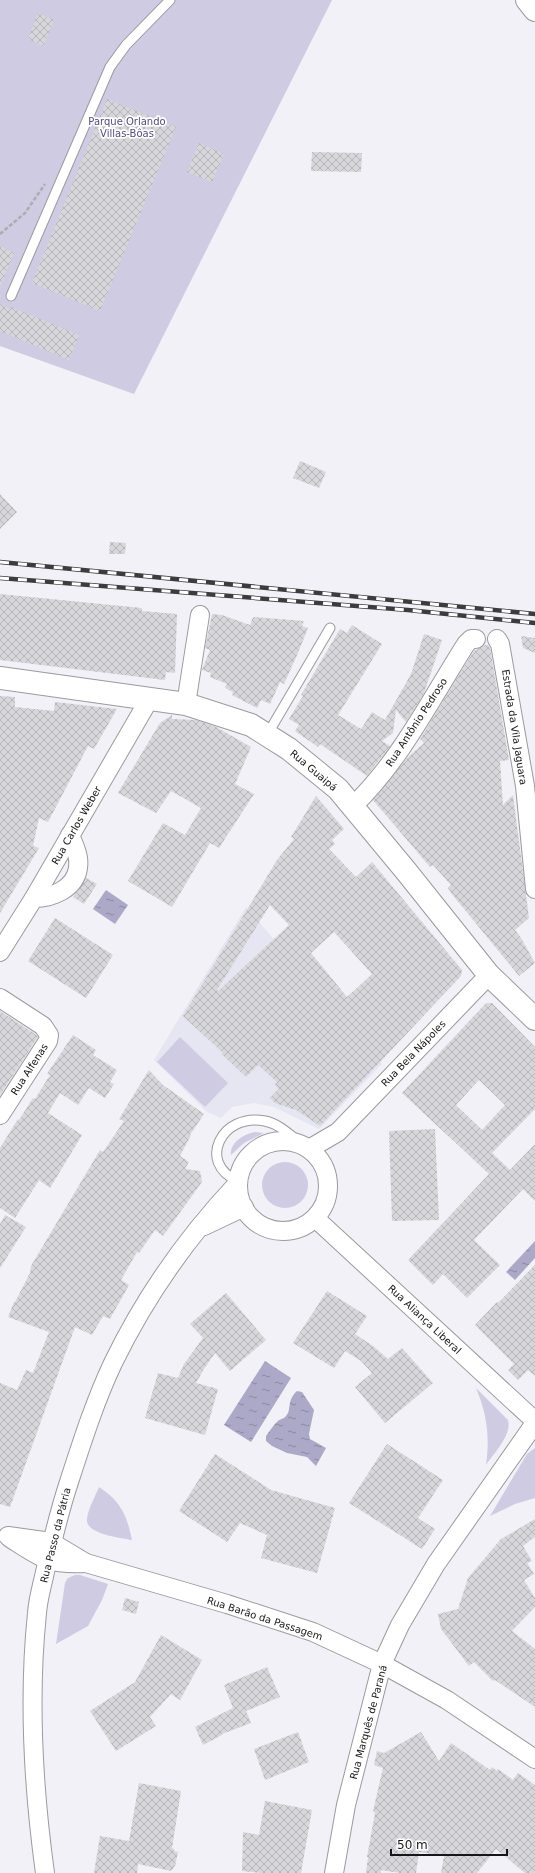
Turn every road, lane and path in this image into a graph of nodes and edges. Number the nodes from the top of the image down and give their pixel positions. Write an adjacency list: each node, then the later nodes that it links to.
1 (170, 0): 6 (lane)
2 (527, 0): 3 (main road)
3 (535, 10)
4 (47, 181): 5 (path)
5 (0, 234)
6 (11, 296)
7 (200, 615): 12 (street)
8 (330, 628): 13 (lane)
9 (486, 639): 14 (street, Estrada da Vila Jaguara); 15 (street, Rua Antônio Pedroso)
10 (0, 678): 11 (main road, Rua Guaipá)
11 (150, 698): 12 (main road, Rua Guaipá); 16 (street, Rua Carlos Weber)
12 (186, 704): 13 (main road, Rua Guaipá)
13 (267, 735): 15 (main road, Rua Guaipá)
14 (530, 786): 17 (street, Estrada da Vila Jaguara)
15 (353, 806): 20 (main road, Rua Guaipá)
16 (70, 835): 18 (street, Rua Carlos Weber); 18 (street)
17 (535, 889)
18 (34, 898): 19 (street, Rua Carlos Weber)
19 (0, 950)
20 (489, 975): 22 (main road, Rua Guaipá); 24 (street, Rua Bela Nápoles)
21 (0, 998): 23 (street, Rua Alfenas)
22 (535, 1019)
23 (0, 1115)
24 (338, 1132): 25 (street); 26 (street)
25 (306, 1147): 26 (street); 27 (street); 27 (lane)
26 (325, 1169): 29 (street)
27 (238, 1182): 28 (street); 30 (street, Rua Passo da Pátria)
28 (244, 1207): 29 (street); 30 (street, Rua Passo da Pátria)
29 (315, 1218): 31 (street, Rua Aliança Liberal)
30 (198, 1228): 33 (street, Rua Passo da Pátria)
31 (535, 1422): 36 (street, Rua Marquês de Paraná)
32 (4, 1534): 33 (street, Rua Barão da Passagem); 34 (street, Rua Barão da Passagem)
33 (51, 1542): 34 (street, Rua Passo da Pátria); 35 (street, Rua Barão da Passagem)
34 (48, 1561): 35 (street, Rua Barão da Passagem); 38 (street, Rua Passo da Pátria)
35 (86, 1564): 36 (street, Rua Barão da Passagem)
36 (382, 1664): 37 (street, Rua Barão da Passagem); 39 (street, Rua Marquês de Paraná)
37 (535, 1759)
38 (45, 1873)
39 (334, 1873)

